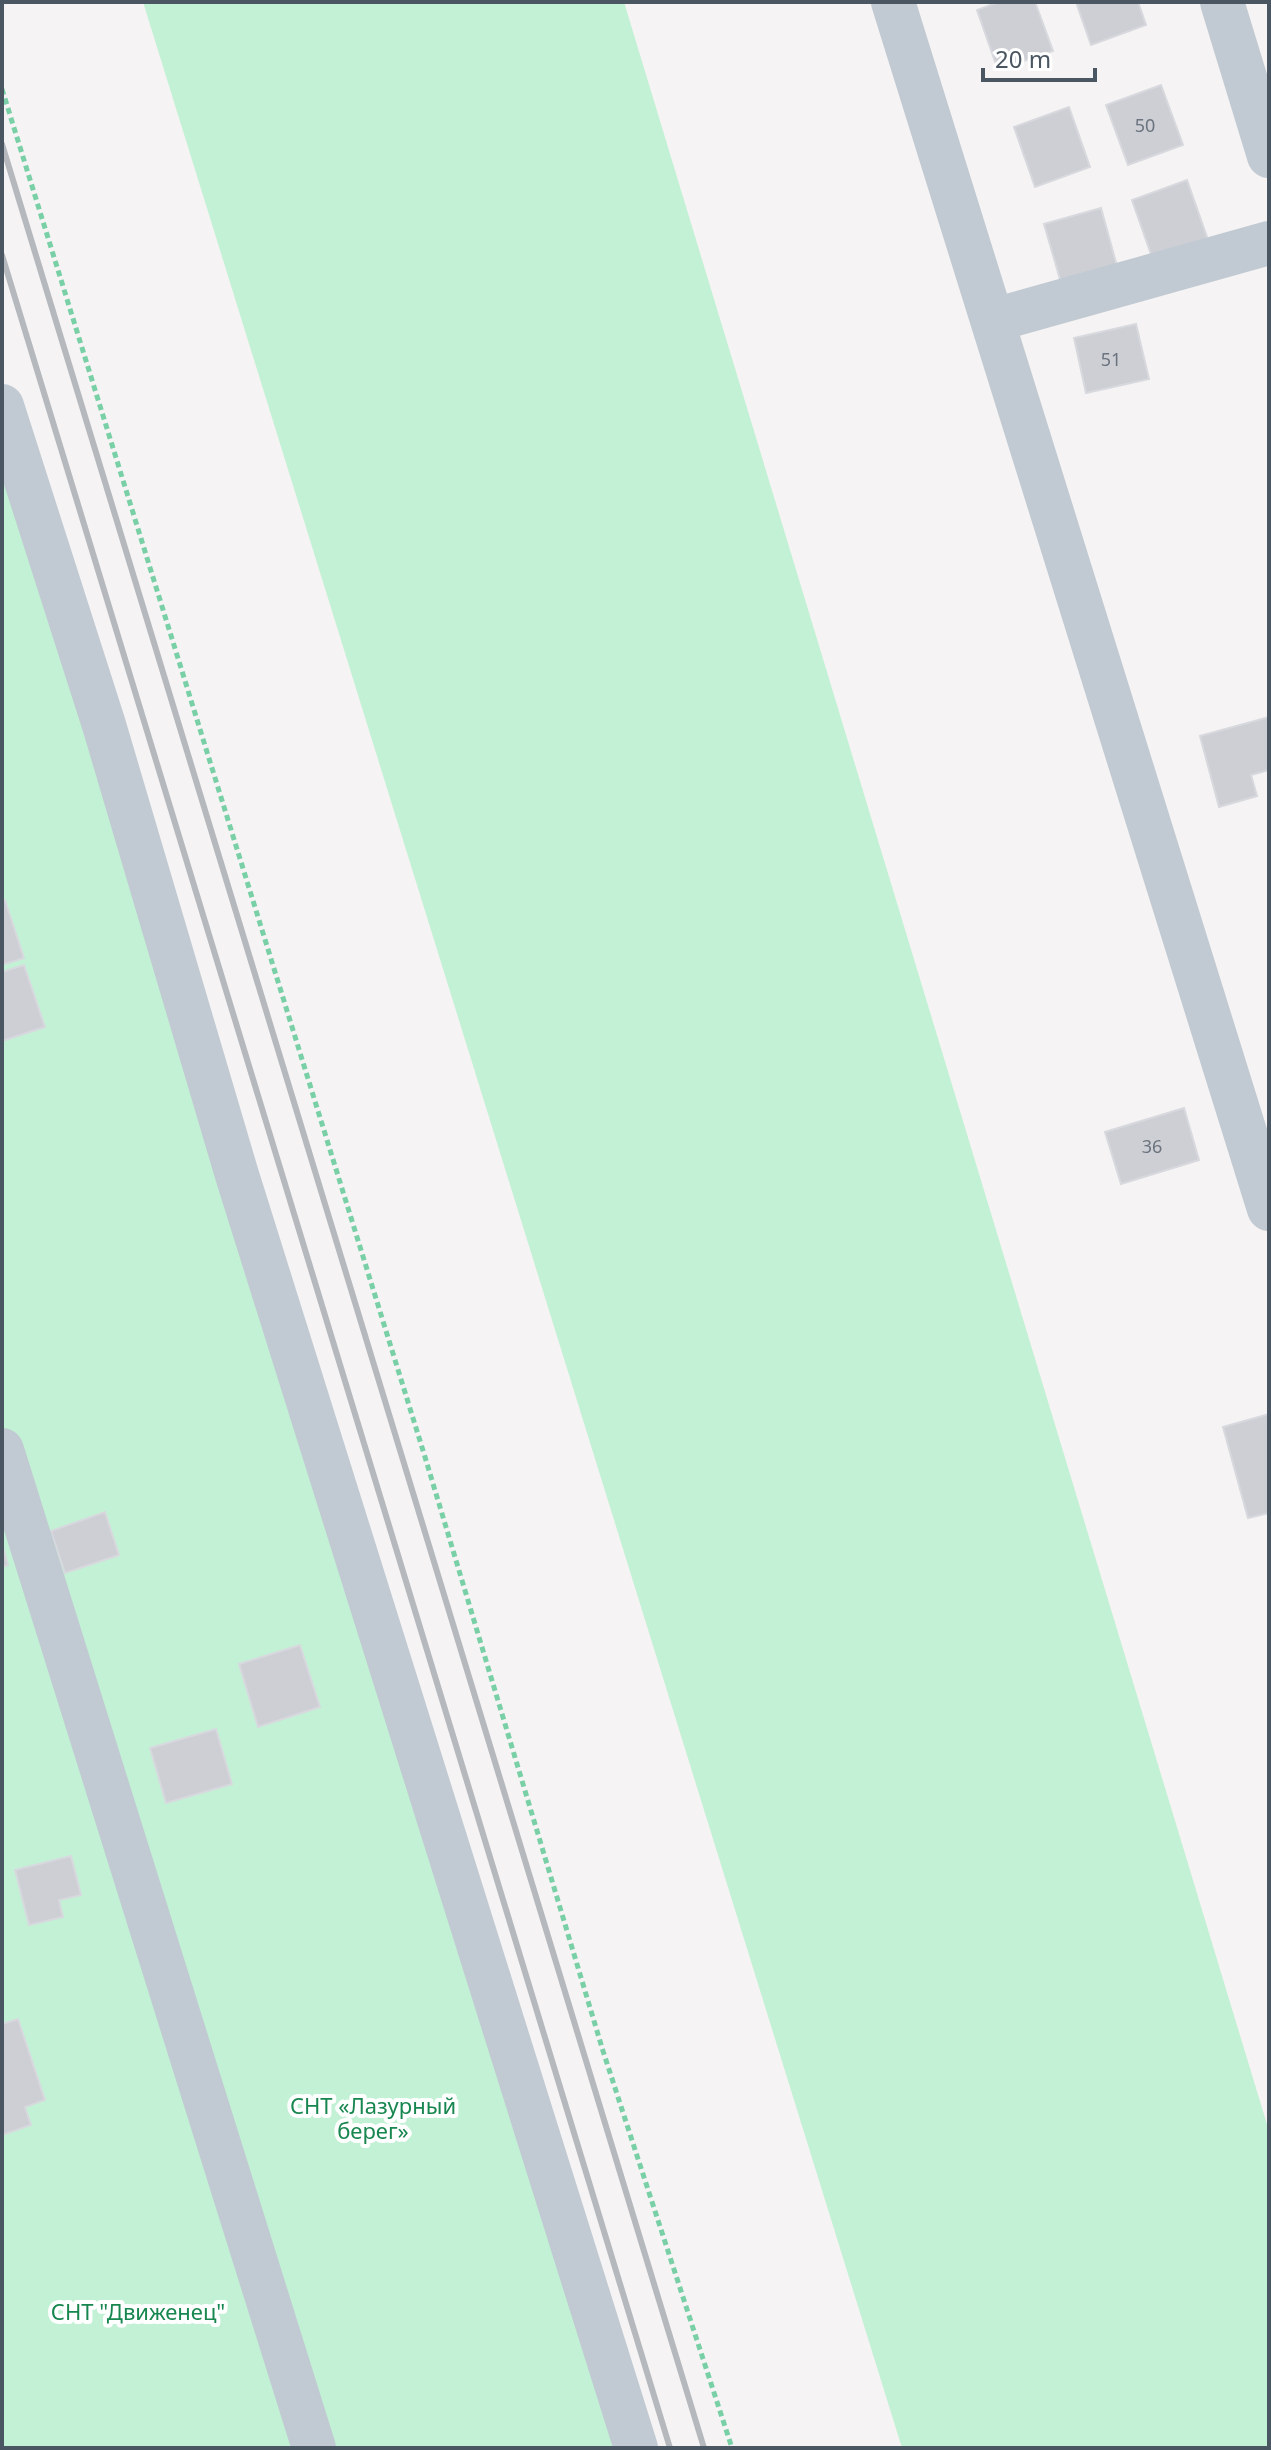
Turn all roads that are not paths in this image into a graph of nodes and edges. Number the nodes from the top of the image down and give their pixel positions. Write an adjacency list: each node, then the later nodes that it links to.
1 (893, 2): 5 (street)
2 (1222, 2): 3 (street)
3 (1269, 156)
4 (1269, 243): 5 (street)
5 (994, 320): 7 (street)
6 (2, 406): 10 (street)
7 (1269, 1209)
8 (2, 1450): 9 (street)
9 (314, 2448)
10 (636, 2448)

